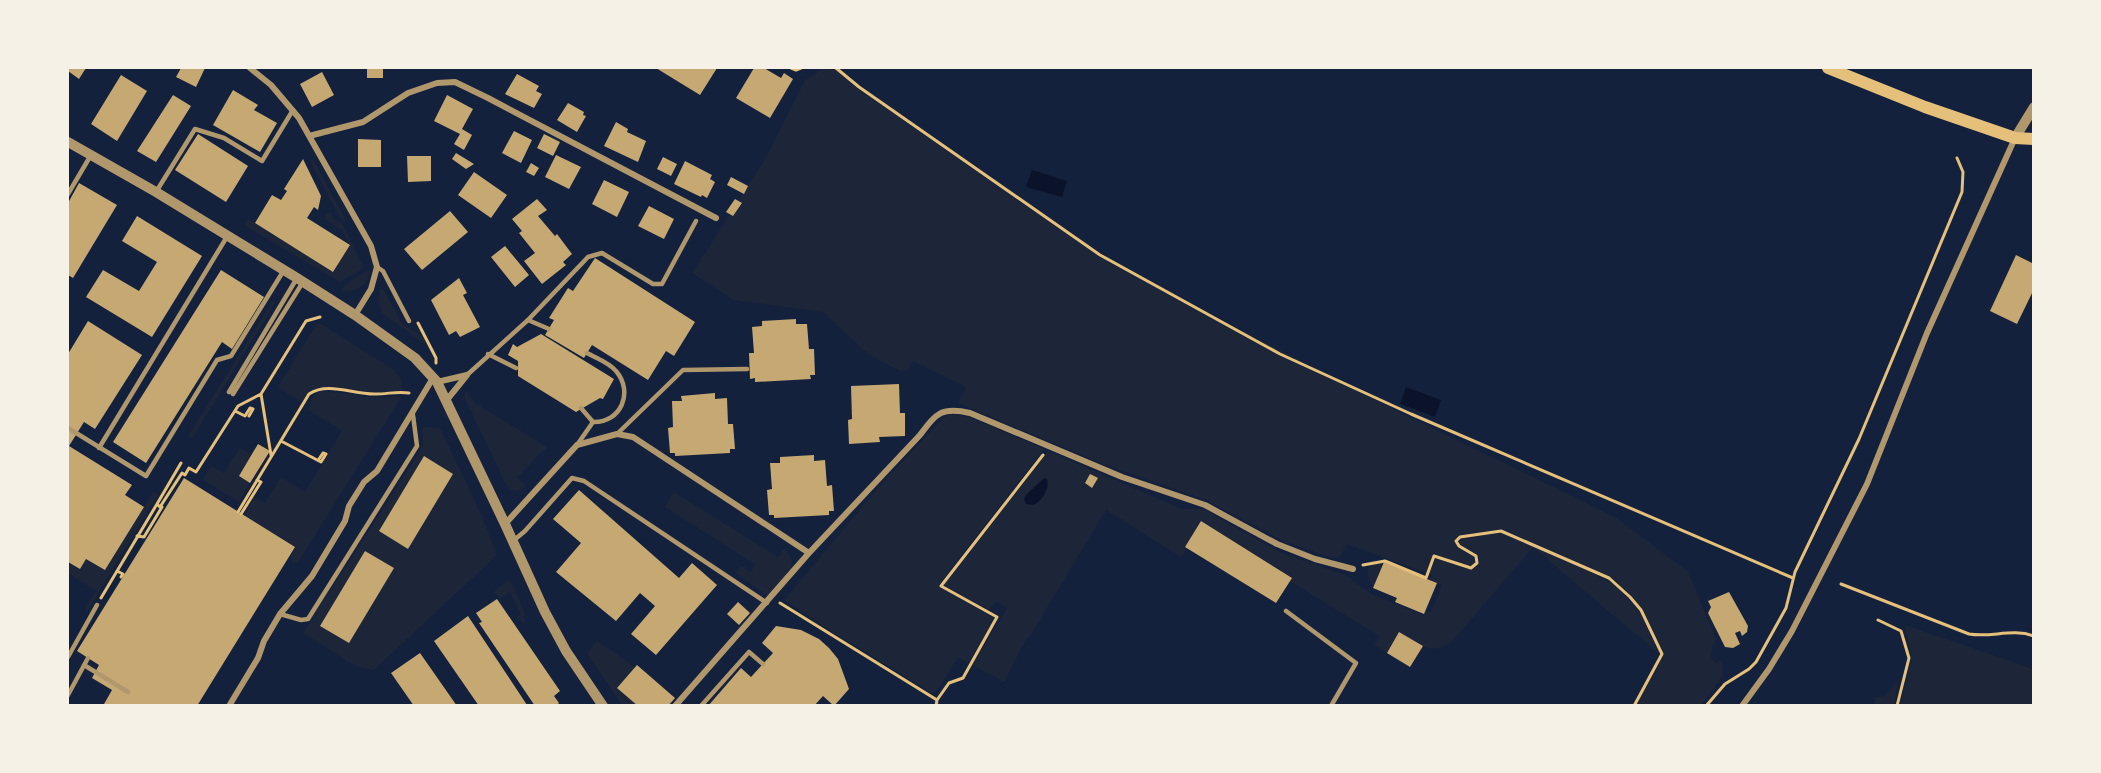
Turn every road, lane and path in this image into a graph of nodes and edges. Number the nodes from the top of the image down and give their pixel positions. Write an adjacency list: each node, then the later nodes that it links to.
1 (250, 68): 7 (street)
2 (791, 68): 3 (path)
3 (801, 68)
4 (836, 68): 62 (path)
5 (1828, 68): 9 (main road)
6 (2034, 107): 9 (street)
7 (293, 110): 8 (street); 14 (lane)
8 (309, 136): 16 (street); 19 (street)
9 (2015, 138): 10 (main road); 85 (street)
10 (2034, 139)
11 (68, 142): 12 (street)
12 (91, 154): 14 (street); 15 (lane)
13 (1957, 158): 62 (path)
14 (156, 192): 18 (street)
15 (68, 194)
16 (716, 218)
17 (696, 221): 24 (lane)
18 (228, 235): 20 (street); 47 (lane)
19 (376, 267): 22 (street); 25 (lane)
20 (284, 270): 21 (street); 47 (lane)
21 (300, 280): 22 (street); 33 (lane)
22 (355, 315): 32 (street)
23 (320, 317): 35 (path)
24 (528, 320): 26 (lane); 28 (lane)
25 (409, 321)
26 (549, 328)
27 (587, 353): 41 (lane)
28 (488, 354): 29 (lane); 31 (lane)
29 (516, 368)
30 (747, 369): 43 (lane)
31 (468, 375): 32 (street); 36 (street)
32 (435, 380): 36 (street); 39 (street)
33 (231, 393)
34 (410, 393): 44 (path)
35 (261, 394): 38 (path); 48 (path)
36 (446, 401): 55 (street)
37 (580, 408): 41 (lane)
38 (235, 411): 40 (path); 51 (path)
39 (412, 415): 67 (street); 67 (lane)
40 (249, 416)
41 (593, 422): 45 (lane)
42 (68, 428): 47 (lane)
43 (617, 434): 45 (street); 58 (street)
44 (281, 441): 48 (path); 49 (path)
45 (577, 445): 55 (street)
46 (1049, 446): 58 (street); 59 (street); 76 (path)
47 (99, 448)
48 (271, 457): 54 (path)
49 (319, 459)
50 (182, 463): 53 (path)
51 (181, 474): 52 (path); 53 (path)
52 (187, 478)
53 (159, 505): 56 (path); 56 (path)
54 (239, 513)
55 (505, 524): 57 (street)
56 (137, 536): 60 (path)
57 (513, 542): 64 (lane); 78 (street)
58 (810, 552): 64 (street)
59 (1353, 569): 83 (path)
60 (117, 571): 61 (path); 65 (path)
61 (122, 577)
62 (1793, 578): 84 (path)
63 (1841, 584): 69 (path)
64 (769, 600): 76 (path); 79 (street)
65 (97, 605): 70 (lane)
66 (1286, 611): 82 (lane)
67 (280, 614): 77 (street)
68 (1878, 620): 86 (path)
69 (2034, 636)
70 (68, 657)
71 (88, 658): 73 (lane)
72 (763, 664): 80 (lane)
73 (84, 665): 74 (lane); 75 (lane)
74 (128, 692)
75 (68, 694)
76 (937, 700): 81 (path)
77 (229, 705)
78 (603, 705)
79 (675, 705)
80 (701, 705)
81 (936, 705)
82 (1331, 705)
83 (1634, 705)
84 (1706, 705)
85 (1742, 705)
86 (1897, 705)

